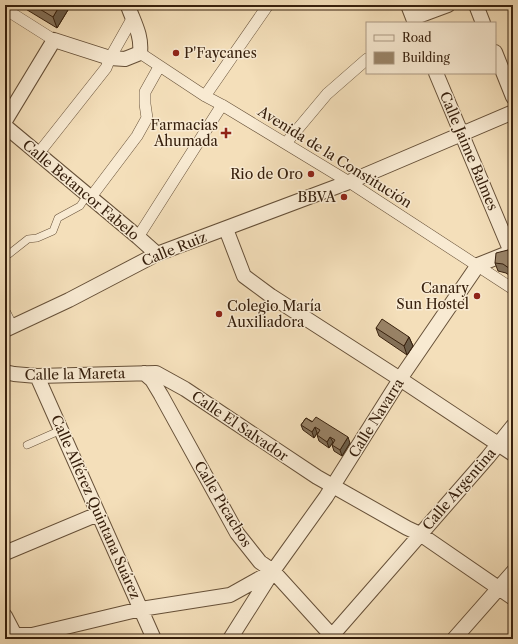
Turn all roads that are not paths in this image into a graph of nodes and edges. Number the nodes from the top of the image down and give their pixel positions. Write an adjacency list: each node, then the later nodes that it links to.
1 (129, 5): 7 (street)
2 (268, 5): 16 (street)
3 (448, 5): 6 (street)
4 (476, 5): 8 (street)
5 (5, 9): 9 (street)
6 (411, 17)
7 (132, 19): 10 (street); 12 (street)
8 (483, 22)
9 (54, 40): 12 (street); 20 (street)
10 (138, 54): 12 (street); 14 (street, Avenida de la Constitución)
11 (496, 54): 17 (street)
12 (110, 58): 24 (street)
13 (366, 60): 23 (street)
14 (159, 67): 16 (street, Avenida de la Constitución); 26 (street)
15 (436, 74): 22 (street, Calle Jaime Balmes)
16 (204, 96): 18 (street, Avenida de la Constitución)
17 (513, 96)
18 (222, 105): 23 (street, Avenida de la Constitución); 28 (street)
19 (513, 112): 22 (street, Calle Ruiz)
20 (5, 122)
21 (5, 126): 24 (street, Calle Betancor Fabelo)
22 (462, 134): 25 (street, Calle Ruiz); 29 (street, Calle Jaime Balmes)
23 (286, 143): 25 (street, Avenida de la Constitución)
24 (38, 154): 26 (street, Calle Betancor Fabelo)
25 (349, 182): 27 (street, Calle Ruiz); 32 (street, Avenida de la Constitución)
26 (90, 197): 28 (street, Calle Betancor Fabelo); 30 (lane)
27 (226, 229): 31 (street, Calle Ruiz); 39 (street)
28 (138, 237): 31 (street, Calle Betancor Fabelo)
29 (512, 252): 32 (street)
30 (9, 254)
31 (157, 254): 35 (street, Calle Ruiz)
32 (478, 265): 33 (street, Avenida de la Constitución); 39 (street, Calle Navarra)
33 (513, 289)
34 (5, 313): 35 (street)
35 (8, 329)
36 (5, 372): 38 (street, Calle la Mareta)
37 (144, 373): 38 (street, Calle la Mareta); 40 (street, Calle El Salvador); 41 (street, Calle Picachos)
38 (37, 376): 43 (street, Calle Alférez Quintana Suárez)
39 (400, 379): 45 (street); 47 (street, Calle Navarra)
40 (173, 382): 41 (street); 47 (street, Calle El Salvador)
41 (161, 395): 51 (street, Calle Picachos)
42 (513, 426): 45 (street, Calle Argentina)
43 (61, 430): 44 (lane); 48 (street, Calle Alférez Quintana Suárez)
44 (27, 444)
45 (498, 444): 46 (street); 49 (street, Calle Argentina)
46 (513, 454)
47 (333, 486): 49 (street, Calle El Salvador); 51 (street, Calle Navarra)
48 (98, 514): 50 (street); 55 (street, Calle Alférez Quintana Suárez)
49 (420, 534): 53 (street, Calle El Salvador); 58 (street, Calle Argentina)
50 (5, 553)
51 (273, 571): 55 (street); 58 (street, Calle Picachos); 60 (street, Calle Navarra)
52 (513, 572): 53 (street)
53 (497, 588): 54 (street, Calle El Salvador); 61 (street)
54 (513, 598)
55 (141, 609): 57 (street); 59 (street, Calle Alférez Quintana Suárez)
56 (5, 616): 57 (street)
57 (12, 637)
58 (332, 638)
59 (154, 639)
60 (230, 639)
61 (454, 639)

